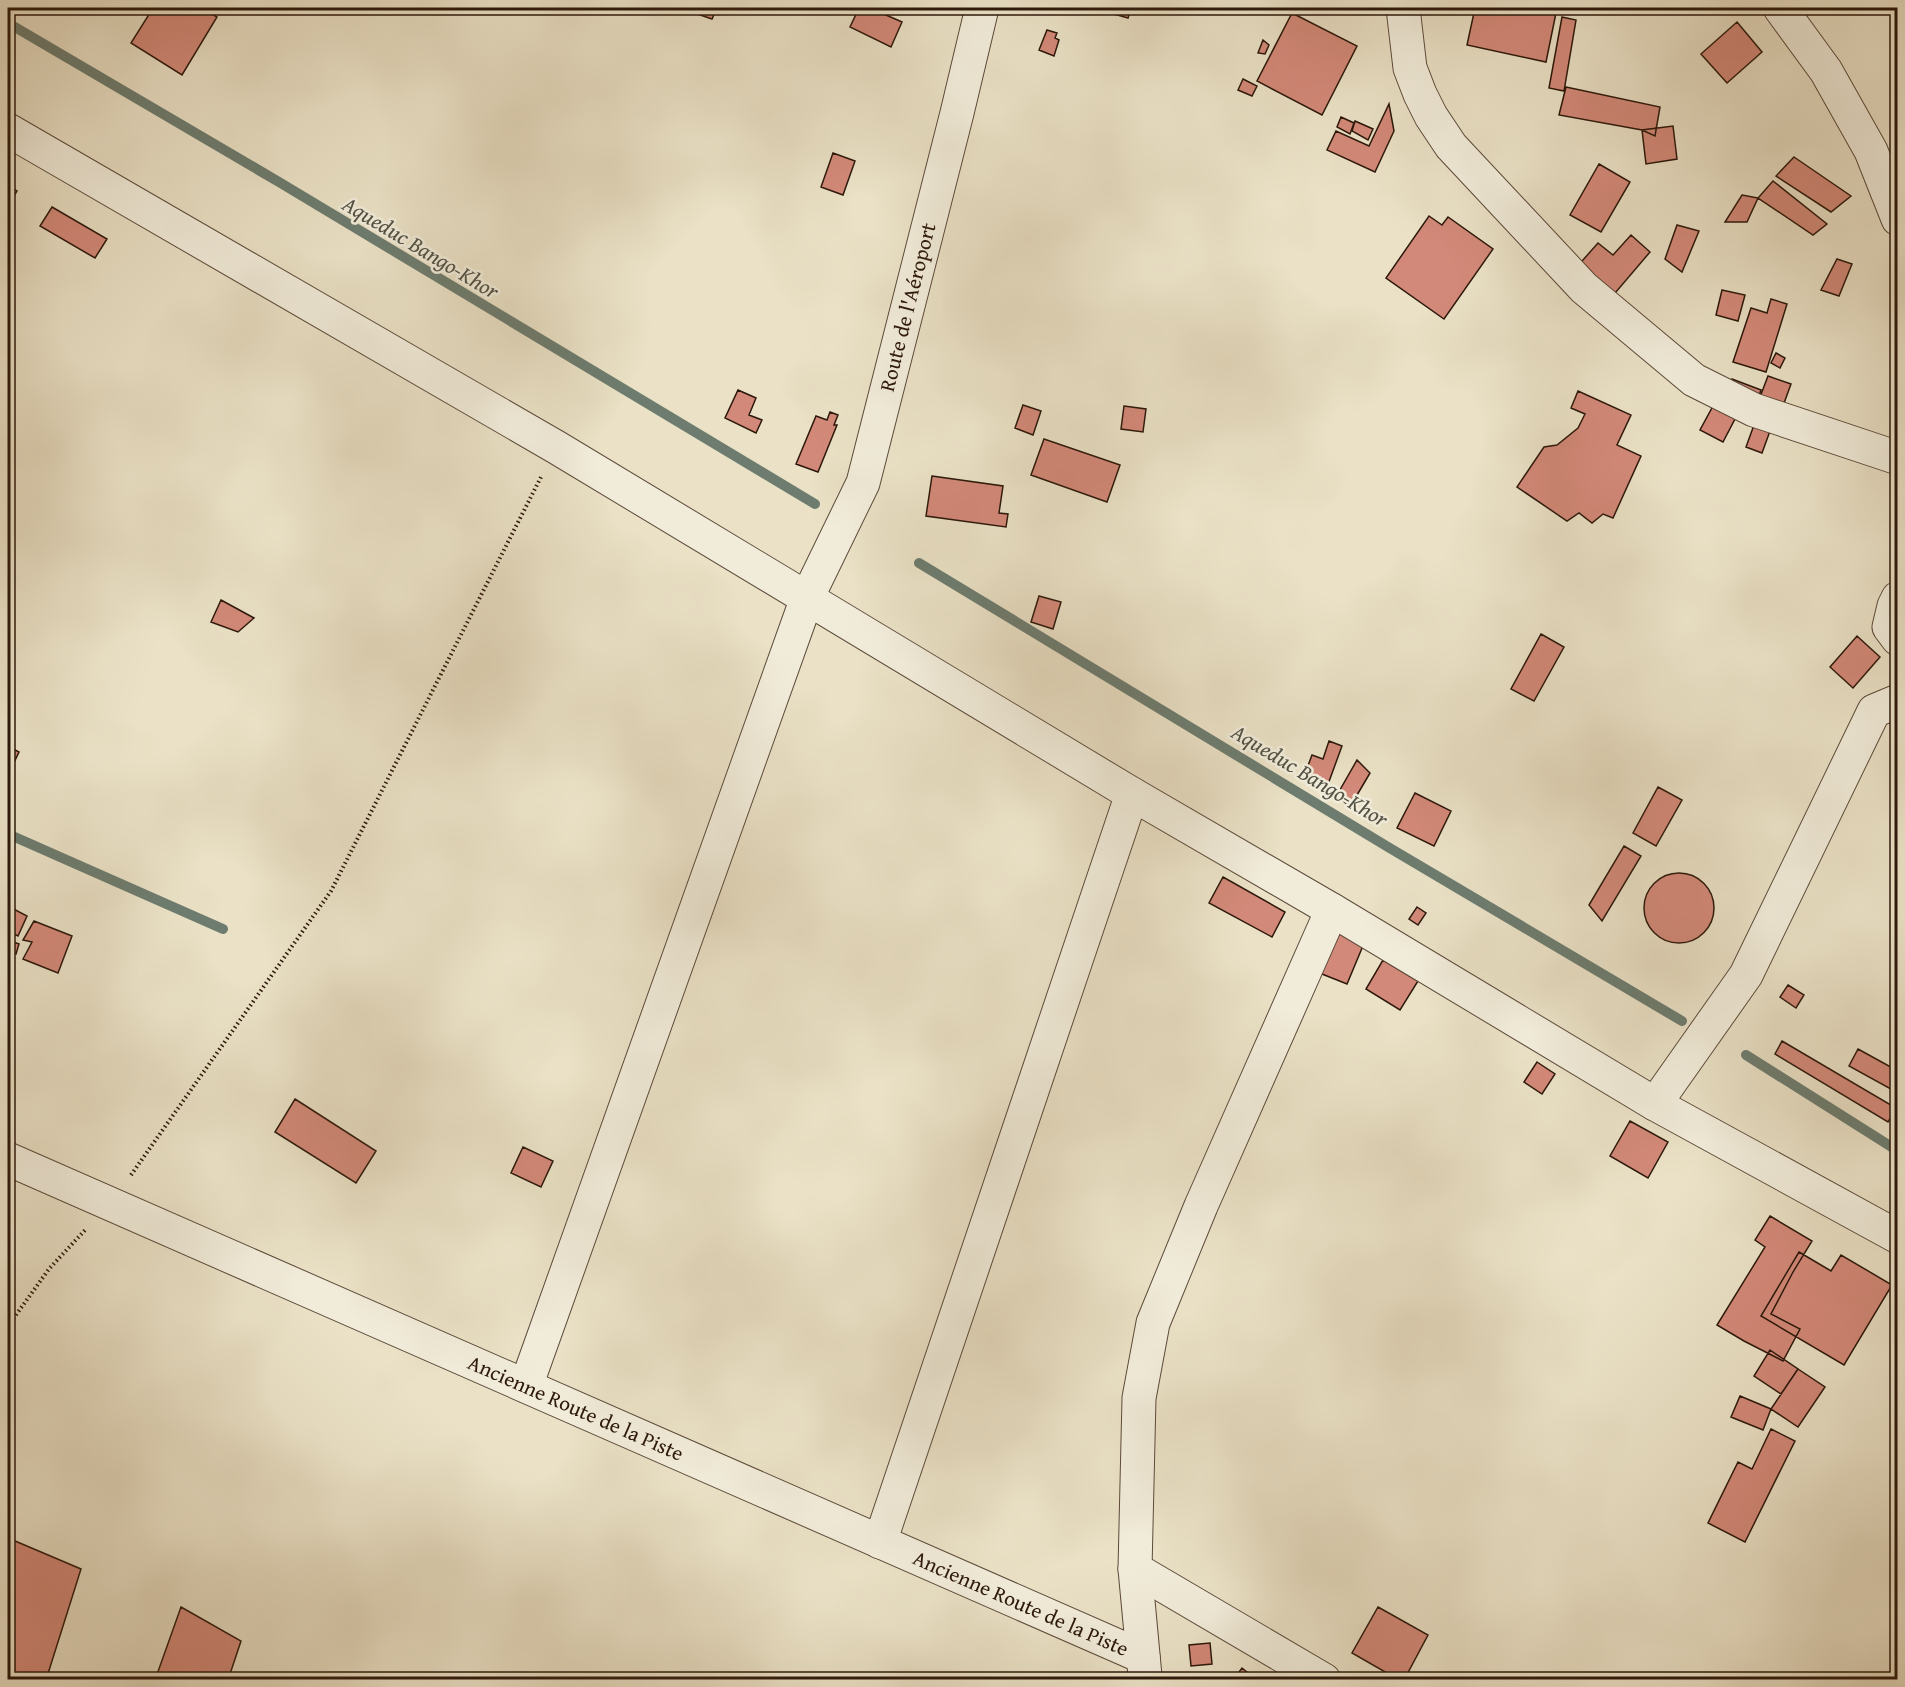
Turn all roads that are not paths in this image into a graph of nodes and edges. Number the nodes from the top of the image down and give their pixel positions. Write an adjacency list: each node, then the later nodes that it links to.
1 (981, 8): 7 (street, Route de l'Aéroport)
2 (1403, 8): 6 (street)
3 (1780, 8): 5 (street)
4 (8, 130): 7 (street)
5 (1898, 219)
6 (1898, 458)
7 (807, 598): 11 (street); 16 (street, Route de l'Aéroport)
8 (1898, 598): 9 (street)
9 (1898, 639)
10 (1898, 701): 13 (street)
11 (1132, 794): 12 (street); 17 (street)
12 (1332, 910): 13 (street); 18 (street)
13 (1655, 1104): 15 (street)
14 (8, 1159): 16 (street, Ancienne Route de la Piste)
15 (1898, 1237)
16 (526, 1386): 17 (street, Ancienne Route de la Piste)
17 (880, 1542): 19 (street, Ancienne Route de la Piste)
18 (1135, 1569): 19 (street); 20 (street)
19 (1145, 1668)
20 (1324, 1680)

